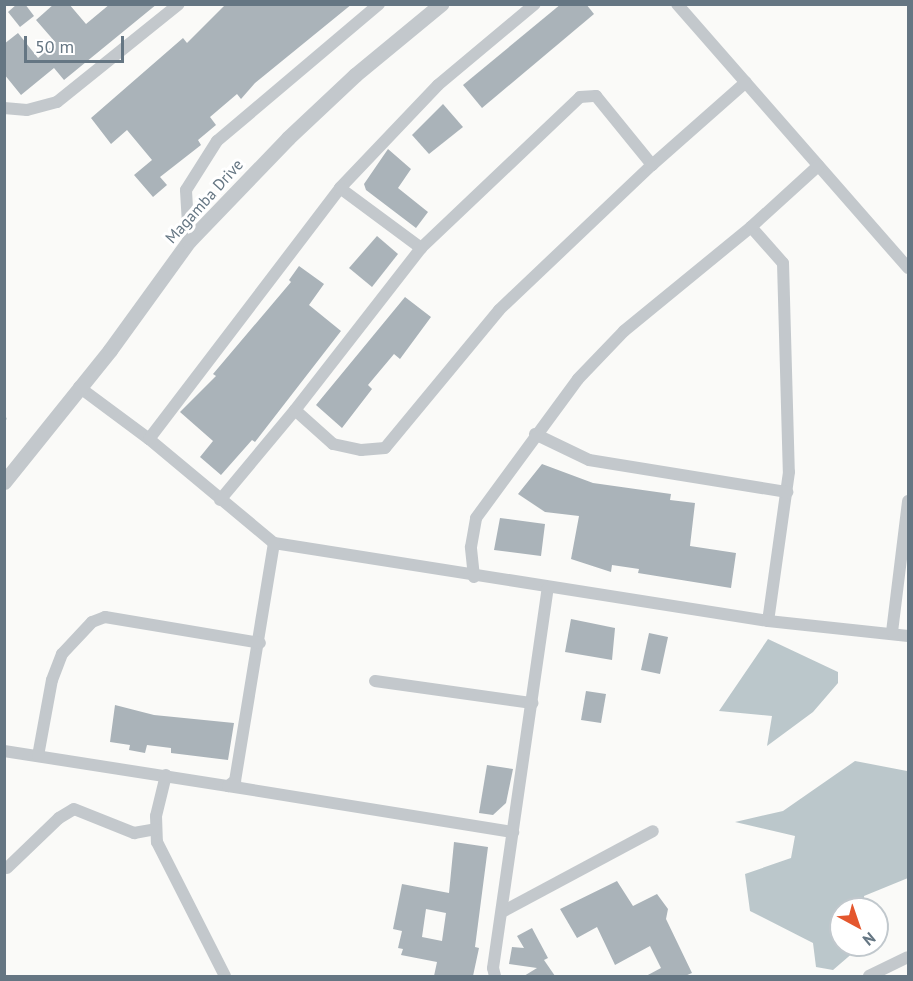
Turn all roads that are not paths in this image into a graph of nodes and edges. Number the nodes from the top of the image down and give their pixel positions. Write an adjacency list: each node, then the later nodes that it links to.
1 (179, 4): 7 (street)
2 (379, 4): 12 (street)
3 (441, 4): 12 (street, Magamba Drive)
4 (535, 4): 10 (street)
5 (677, 4): 6 (street)
6 (746, 82): 8 (street); 9 (street)
7 (4, 108)
8 (652, 165): 13 (street); 16 (street)
9 (818, 166): 11 (street); 14 (street)
10 (340, 188): 13 (street); 18 (street)
11 (751, 227): 17 (street); 20 (street)
12 (189, 242): 15 (street, Magamba Drive)
13 (421, 248): 16 (street)
14 (909, 268)
15 (79, 387): 18 (street); 19 (street, Magamba Drive)
16 (295, 410): 21 (street)
17 (535, 434): 20 (street); 24 (street)
18 (149, 439): 21 (street)
19 (4, 482)
20 (788, 492): 26 (street)
21 (220, 500): 23 (street)
22 (909, 501): 27 (street)
23 (274, 543): 24 (street); 29 (street)
24 (474, 577): 25 (street)
25 (548, 588): 26 (street); 31 (street)
26 (768, 621): 27 (street)
27 (892, 632): 28 (street)
28 (909, 636)
29 (260, 643): 33 (street); 35 (street)
30 (375, 681): 31 (street)
31 (532, 703): 38 (street)
32 (4, 751): 33 (street)
33 (38, 756): 34 (street)
34 (166, 776): 35 (street); 36 (street)
35 (228, 786): 38 (street)
36 (156, 829): 39 (street); 42 (street)
37 (652, 831): 40 (street)
38 (513, 832): 40 (street)
39 (7, 868)
40 (502, 912): 43 (street)
41 (909, 957): 44 (street)
42 (225, 976)
43 (495, 976)
44 (869, 976)

